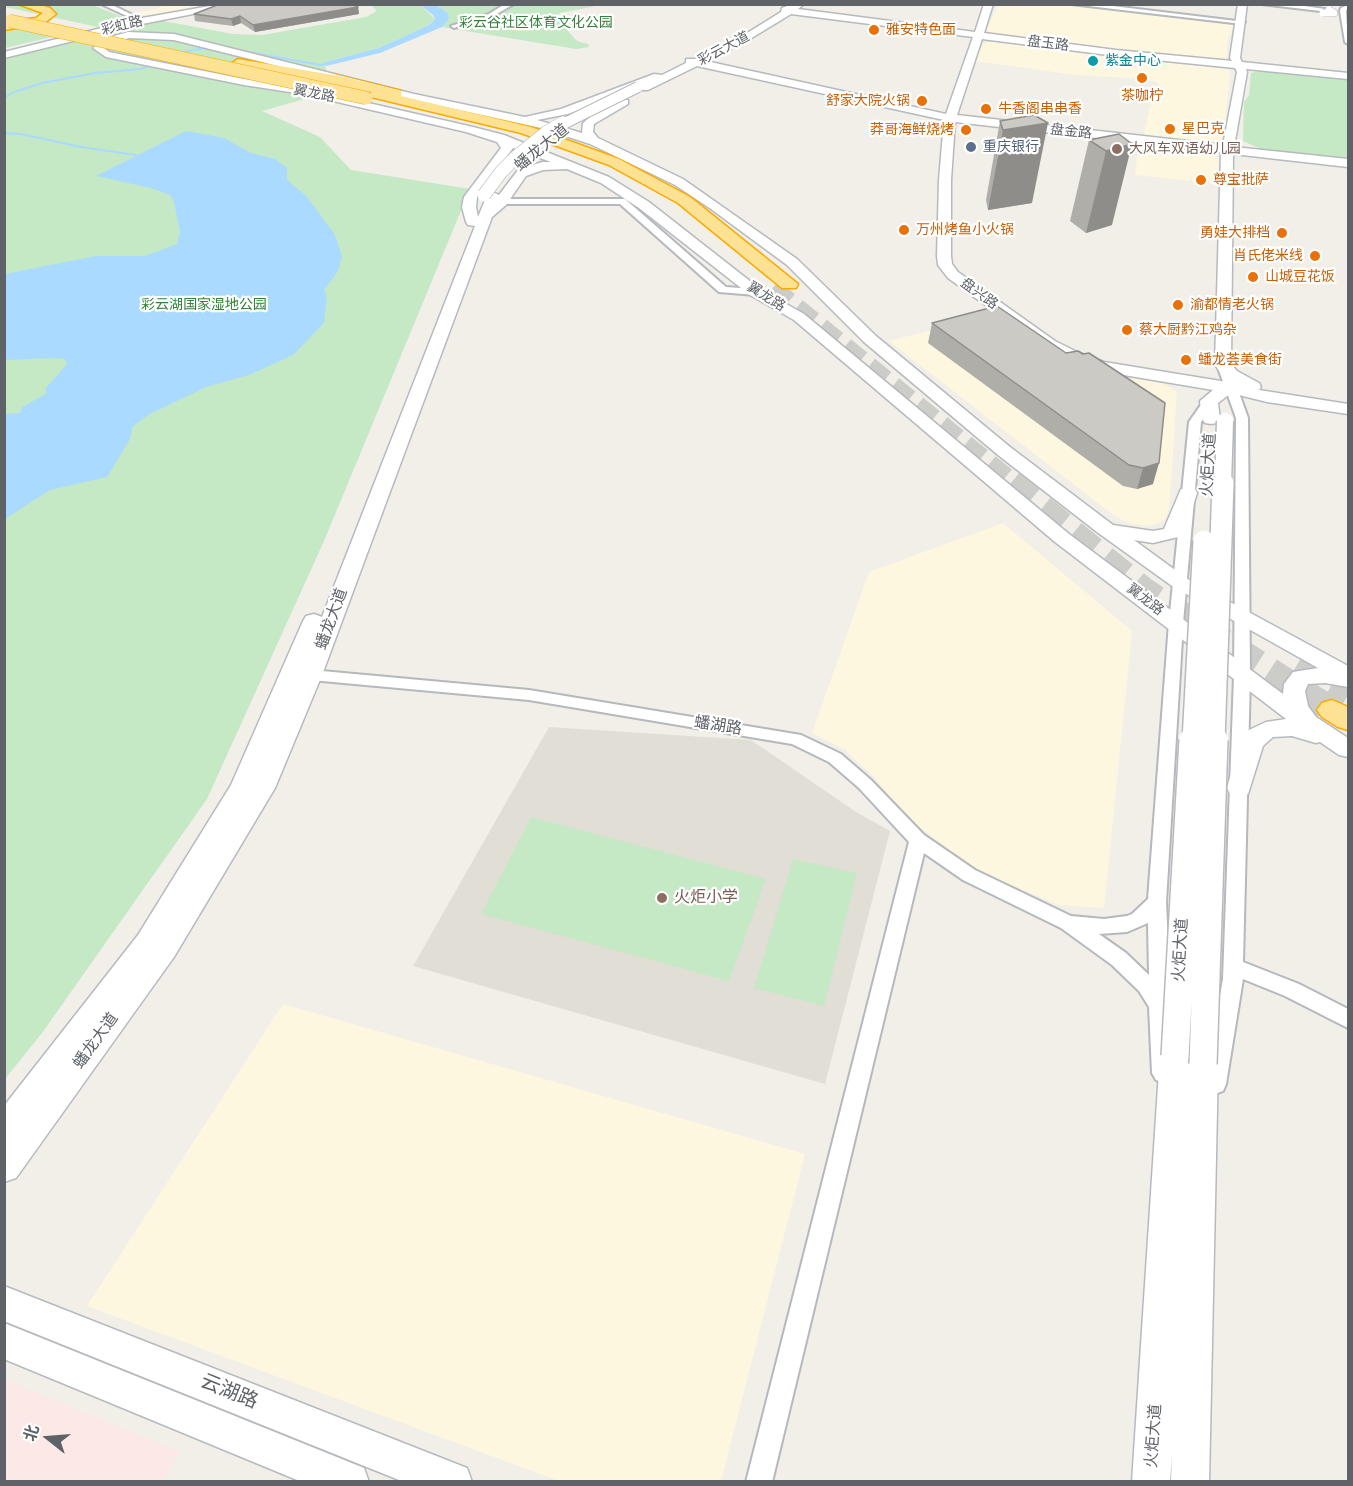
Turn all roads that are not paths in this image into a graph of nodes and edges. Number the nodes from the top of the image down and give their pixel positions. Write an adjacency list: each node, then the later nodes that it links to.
1 (104, 4): 12 (street)
2 (228, 4): 12 (main road, 彩虹路)
3 (240, 4): 12 (main road, 彩虹路)
4 (512, 4): 14 (street)
5 (989, 4): 15 (main road, 盘兴路)
6 (1074, 4): 13 (street)
7 (1243, 4): 13 (main road)
8 (1264, 4): 10 (street)
9 (792, 7): 15 (main road, 盘玉路); 18 (main road, 彩云大道)
10 (1346, 9): 16 (street)
11 (11, 17): 19 (highway, 翼龙路); 23 (highway); 25 (highway, bridge); 26 (highway, bridge)
12 (141, 20): 17 (main road, 彩虹路)
13 (1242, 22): 20 (main road)
14 (454, 26)
15 (980, 35): 20 (main road, 盘玉路); 30 (main road, 盘兴路)
16 (1348, 42)
17 (4, 53)
18 (694, 62): 21 (main road, 彩云大道); 30 (main road, 盘金路)
19 (238, 63): 23 (highway); 26 (highway, 翼龙路)
20 (1238, 65): 22 (main road, 盘玉路); 33 (main road)
21 (664, 76): 24 (main road, 彩云大道); 29 (main road); 32 (main road)
22 (1348, 76)
23 (339, 80): 26 (highway)
24 (641, 87): 38 (main road, 蟠龙大道, bridge)
25 (303, 91): 26 (main road, 翼龙路, bridge); 28 (main road, 翼龙路)
26 (374, 95): 27 (highway); 28 (highway); 39 (highway, 翼龙路); 40 (highway, 翼龙路)
27 (414, 97): 29 (main road)
28 (385, 109): 31 (main road, 翼龙路)
29 (495, 115): 32 (main road)
30 (951, 117): 33 (main road, 盘金路); 46 (main road, 盘兴路)
31 (500, 138): 36 (main road, 翼龙路); 41 (main road)
32 (594, 141): 34 (main road)
33 (1228, 148): 35 (main road); 45 (main road)
34 (631, 159): 39 (highway); 53 (main road)
35 (1348, 163)
36 (587, 171): 37 (main road, 翼龙路); 38 (main road)
37 (605, 180): 40 (highway); 44 (main road, 翼龙路)
38 (493, 198): 41 (main road, 蟠龙大道); 44 (street)
39 (684, 200): 42 (highway, 翼龙路)
40 (667, 204): 43 (highway, 翼龙路)
41 (478, 221): 58 (main road, 蟠龙大道); 70 (main road, 蟠龙大道)
42 (789, 284)
43 (772, 288)
44 (755, 292): 54 (main road, 翼龙路)
45 (1223, 365): 46 (main road); 47 (main road); 48 (street)
46 (1166, 377): 48 (main road, 盘兴路); 51 (main road)
47 (1261, 392): 48 (main road, 盘兴路); 49 (main road); 50 (main road)
48 (1232, 393): 51 (main road); 51 (main road, 火炬大道); 56 (street)
49 (1348, 401)
50 (1348, 409)
51 (1215, 414): 52 (street); 72 (main road, 火炬大道, bridge)
52 (1188, 493): 53 (main road); 55 (street)
53 (1104, 528): 54 (main road); 55 (main road)
54 (1071, 545): 57 (main road, 翼龙路)
55 (1179, 582): 56 (main road); 57 (street)
56 (1242, 617): 59 (main road); 60 (street)
57 (1176, 623): 60 (main road, 翼龙路); 65 (street)
58 (311, 675): 64 (street, 蟠湖路); 71 (main road, 蟠龙大道)
59 (1348, 675)
60 (1242, 676): 62 (main road, 翼龙路); 63 (street)
61 (1348, 681): 62 (main road)
62 (1336, 730): 63 (main road)
63 (1239, 788): 67 (street)
64 (918, 840): 66 (street, 蟠湖路); 77 (street)
65 (1157, 902): 66 (street); 68 (street)
66 (1068, 923): 68 (street)
67 (1233, 967): 69 (street); 72 (street)
68 (1159, 1005): 72 (street)
69 (1348, 1019)
70 (4, 1132)
71 (4, 1167)
72 (1184, 1170): 78 (main road, 火炬大道); 79 (main road, 火炬大道)
73 (4, 1303): 76 (main road, 云湖路)
74 (4, 1341): 75 (main road)
75 (350, 1482)
76 (453, 1482)
77 (759, 1482)
78 (1152, 1482)
79 (1190, 1482)

